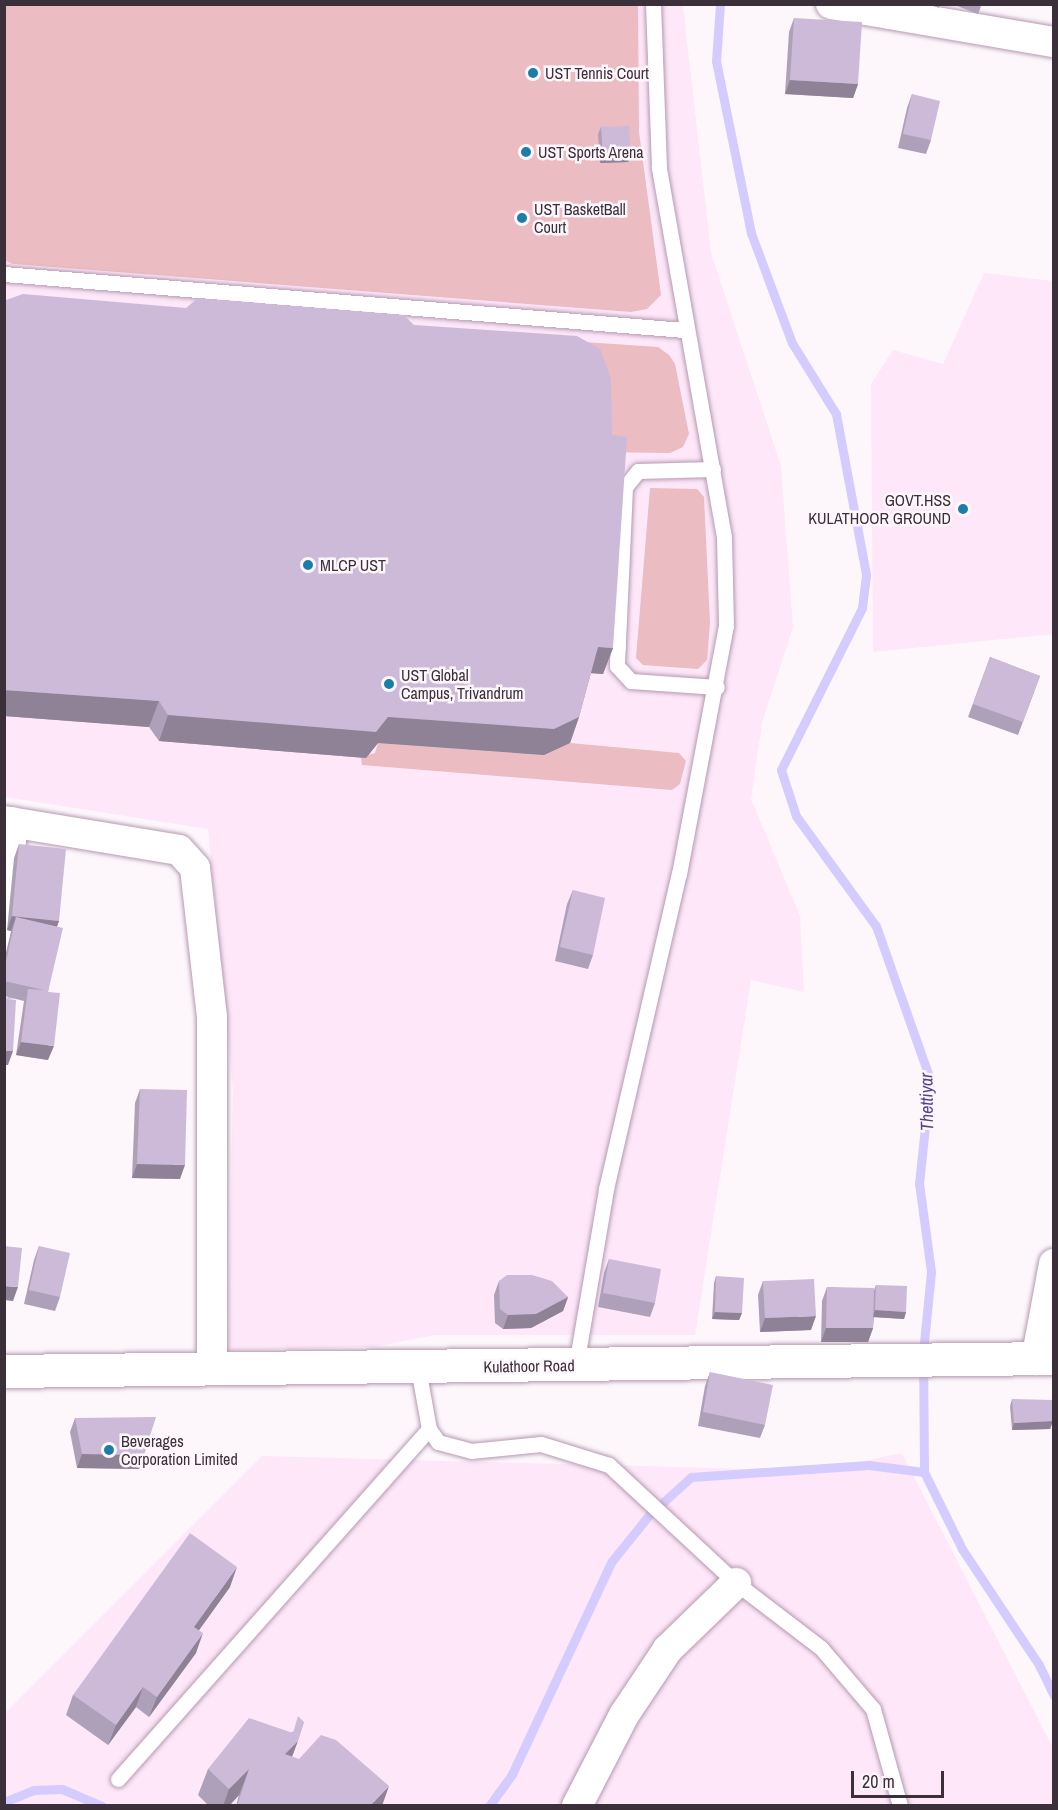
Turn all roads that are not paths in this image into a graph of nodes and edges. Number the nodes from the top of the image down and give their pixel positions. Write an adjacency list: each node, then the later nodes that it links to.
1 (654, 4): 10 (lane)
2 (831, 4): 3 (street)
3 (1053, 42)
4 (4, 274): 5 (lane)
5 (83, 280): 6 (lane); 7 (lane)
6 (206, 291): 8 (lane); 9 (lane)
7 (82, 303)
8 (206, 314)
9 (569, 321): 10 (lane); 11 (lane)
10 (683, 330): 12 (lane)
11 (567, 341)
12 (713, 469): 14 (lane); 17 (lane)
13 (606, 485): 14 (lane)
14 (626, 487): 16 (lane)
15 (581, 643): 16 (lane)
16 (618, 646): 17 (lane)
17 (717, 687): 23 (lane)
18 (8, 822): 19 (street); 22 (street)
19 (4, 983)
20 (1053, 1264): 21 (street)
21 (1045, 1359): 23 (main road, Kulathoor Road)
22 (212, 1365): 24 (main road, Kulathoor Road); 25 (main road, Kulathoor Road)
23 (576, 1365): 24 (main road, Kulathoor Road)
24 (418, 1368): 26 (lane)
25 (4, 1371)
26 (429, 1429): 27 (lane); 28 (lane)
27 (736, 1583): 29 (street); 30 (lane)
28 (118, 1779)
29 (577, 1806)
30 (900, 1806)

